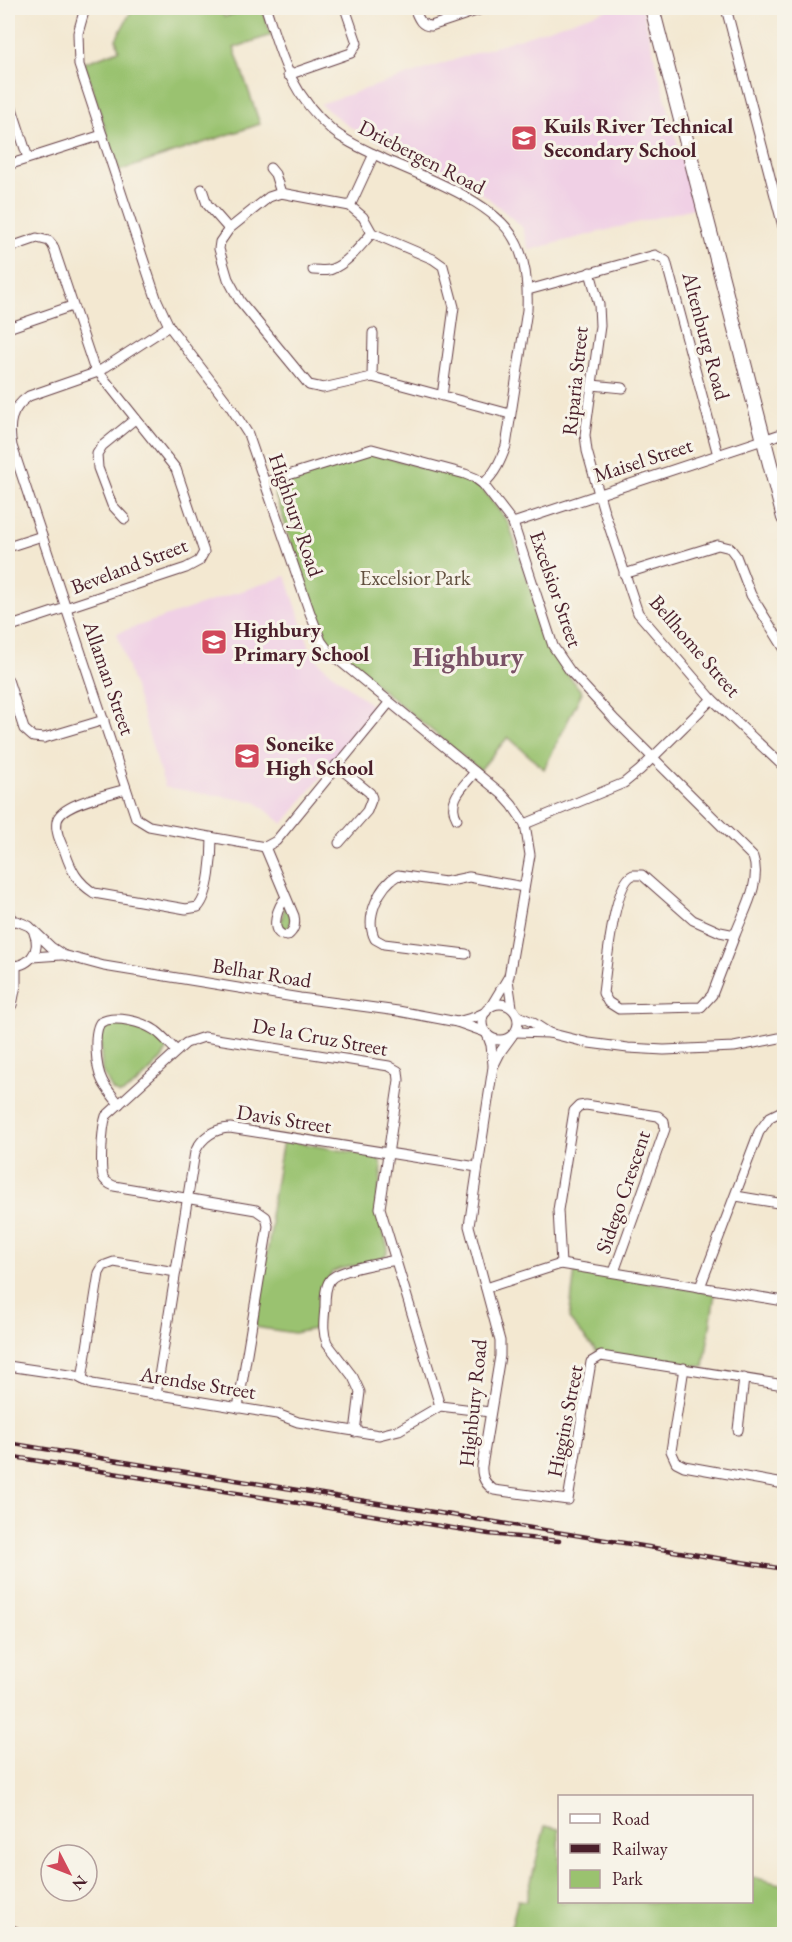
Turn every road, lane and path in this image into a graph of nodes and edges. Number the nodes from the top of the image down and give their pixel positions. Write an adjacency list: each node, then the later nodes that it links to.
1 (85, 8): 10 (street, Highbury Road)
2 (266, 8): 8 (street, Driebergen Road)
3 (345, 8): 8 (street)
4 (414, 8): 5 (street)
5 (485, 8)
6 (652, 8): 38 (street)
7 (726, 8): 19 (street)
8 (288, 75): 11 (street, Driebergen Road)
9 (8, 96): 12 (street)
10 (102, 135): 12 (street); 26 (street, Highbury Road)
11 (374, 154): 17 (street); 24 (street, Driebergen Road)
12 (28, 158): 13 (street)
13 (8, 165)
14 (270, 168): 16 (street)
15 (202, 189): 18 (street)
16 (281, 193): 17 (street); 18 (street)
17 (350, 206): 20 (street)
18 (229, 229): 30 (street)
19 (784, 230)
20 (372, 233): 22 (street); 33 (street)
21 (8, 248): 25 (street, Beveland Street)
22 (313, 270)
23 (590, 272): 24 (street, Altenburg Road); 31 (street, Riparia Street); 39 (street, Altenburg Road)
24 (528, 290): 35 (street, Driebergen Road)
25 (72, 306): 27 (street); 29 (street, Beveland Street)
26 (169, 326): 29 (street, Allaman Street); 41 (street, Highbury Road)
27 (8, 328)
28 (373, 333): 30 (street)
29 (98, 372): 34 (street, Allaman Street); 36 (street, Beveland Street)
30 (372, 377): 33 (street)
31 (592, 385): 32 (street); 43 (street, Riparia Street)
32 (623, 388)
33 (442, 396): 35 (street)
34 (11, 409): 40 (street, Allaman Street)
35 (510, 414): 42 (street, Driebergen Road)
36 (135, 419): 45 (street); 50 (street, Beveland Street)
37 (784, 433): 38 (street, Maisel Street)
38 (764, 439): 39 (street, Maisel Street); 44 (street)
39 (718, 455): 43 (street, Maisel Street)
40 (12, 461): 47 (street, Allaman Street)
41 (266, 482): 42 (street, Excelsior Street); 55 (street, Highbury Road)
42 (483, 484): 46 (street, Excelsior Street)
43 (600, 494): 46 (street, Maisel Street); 49 (street, Bellhome Street)
44 (784, 518)
45 (125, 519)
46 (513, 523): 57 (street, Excelsior Street)
47 (42, 536): 48 (street); 50 (street, Allaman Street)
48 (8, 547)
49 (624, 574): 52 (street); 54 (street, Bellhome Street)
50 (67, 609): 51 (street); 56 (street, Allaman Street)
51 (8, 627)
52 (784, 648)
53 (8, 680): 56 (street)
54 (712, 699): 57 (street); 59 (street, Bellhome Street)
55 (389, 703): 58 (street); 60 (street, Highbury Road)
56 (105, 720): 61 (street, Allaman Street)
57 (652, 758): 63 (street); 72 (street, Excelsior Street)
58 (336, 765): 65 (street); 66 (street)
59 (784, 767)
60 (475, 772): 62 (street); 63 (street, Highbury Road)
61 (126, 789): 64 (street, Allaman Street); 64 (street)
62 (457, 819)
63 (525, 824): 67 (street, Highbury Road)
64 (212, 838): 66 (street, Allaman Street)
65 (339, 843)
66 (266, 847): 69 (street)
67 (524, 887): 73 (street); 77 (street, Highbury Road)
68 (8, 899): 70 (street)
69 (287, 899)
70 (9, 921): 71 (street, Belhar Road)
71 (33, 930): 74 (street, Belhar Road); 75 (street)
72 (735, 935): 72 (street, Excelsior Street)
73 (466, 954)
74 (63, 955): 75 (street, Belhar Road); 82 (street, Belhar Road)
75 (32, 957): 76 (street)
76 (12, 966): 78 (street)
77 (508, 980): 79 (street, Highbury Road); 80 (street, Highbury Road)
78 (12, 1005)
79 (512, 1007): 80 (street); 81 (street)
80 (488, 1009): 82 (street, Belhar Road); 83 (street)
81 (518, 1016): 84 (street); 85 (street)
82 (457, 1022): 83 (street, Belhar Road)
83 (486, 1033): 85 (street); 88 (street, Highbury Road)
84 (549, 1033): 85 (street); 86 (street)
85 (514, 1034): 88 (street, Highbury Road)
86 (784, 1036)
87 (177, 1052): 89 (street, De la Cruz Street); 89 (street); 91 (street, De la Cruz Street)
88 (493, 1067): 92 (street, Highbury Road)
89 (119, 1104): 94 (street, De la Cruz Street)
90 (784, 1110): 93 (street)
91 (388, 1153): 92 (street, Davis Street); 94 (street, Davis Street); 96 (street, De la Cruz Street)
92 (477, 1167): 101 (street, Highbury Road)
93 (736, 1196): 95 (street); 100 (street)
94 (188, 1199): 98 (street, Davis Street); 110 (street)
95 (784, 1204)
96 (396, 1260): 109 (street, De la Cruz Street); 113 (street)
97 (561, 1263): 99 (street); 99 (street, Sidego Crescent); 101 (street)
98 (176, 1272): 106 (street); 108 (street, Davis Street)
99 (614, 1272): 100 (street)
100 (700, 1287): 102 (street)
101 (486, 1288): 111 (street, Highbury Road)
102 (784, 1301)
103 (8, 1366): 106 (street, Arendse Street)
104 (684, 1368): 105 (street); 114 (street); 115 (street, Higgins Street)
105 (744, 1378): 107 (street); 112 (street)
106 (82, 1379): 108 (street, Arendse Street)
107 (784, 1385)
108 (156, 1395): 110 (street, Arendse Street)
109 (440, 1406): 111 (street); 113 (street, Arendse Street)
110 (238, 1408): 113 (street, Arendse Street)
111 (490, 1412): 115 (street, Highbury Road)
112 (738, 1430)
113 (355, 1432)
114 (784, 1484)
115 (568, 1500)
116 (8, 1933): 117 (main road)
117 (14, 1935)

